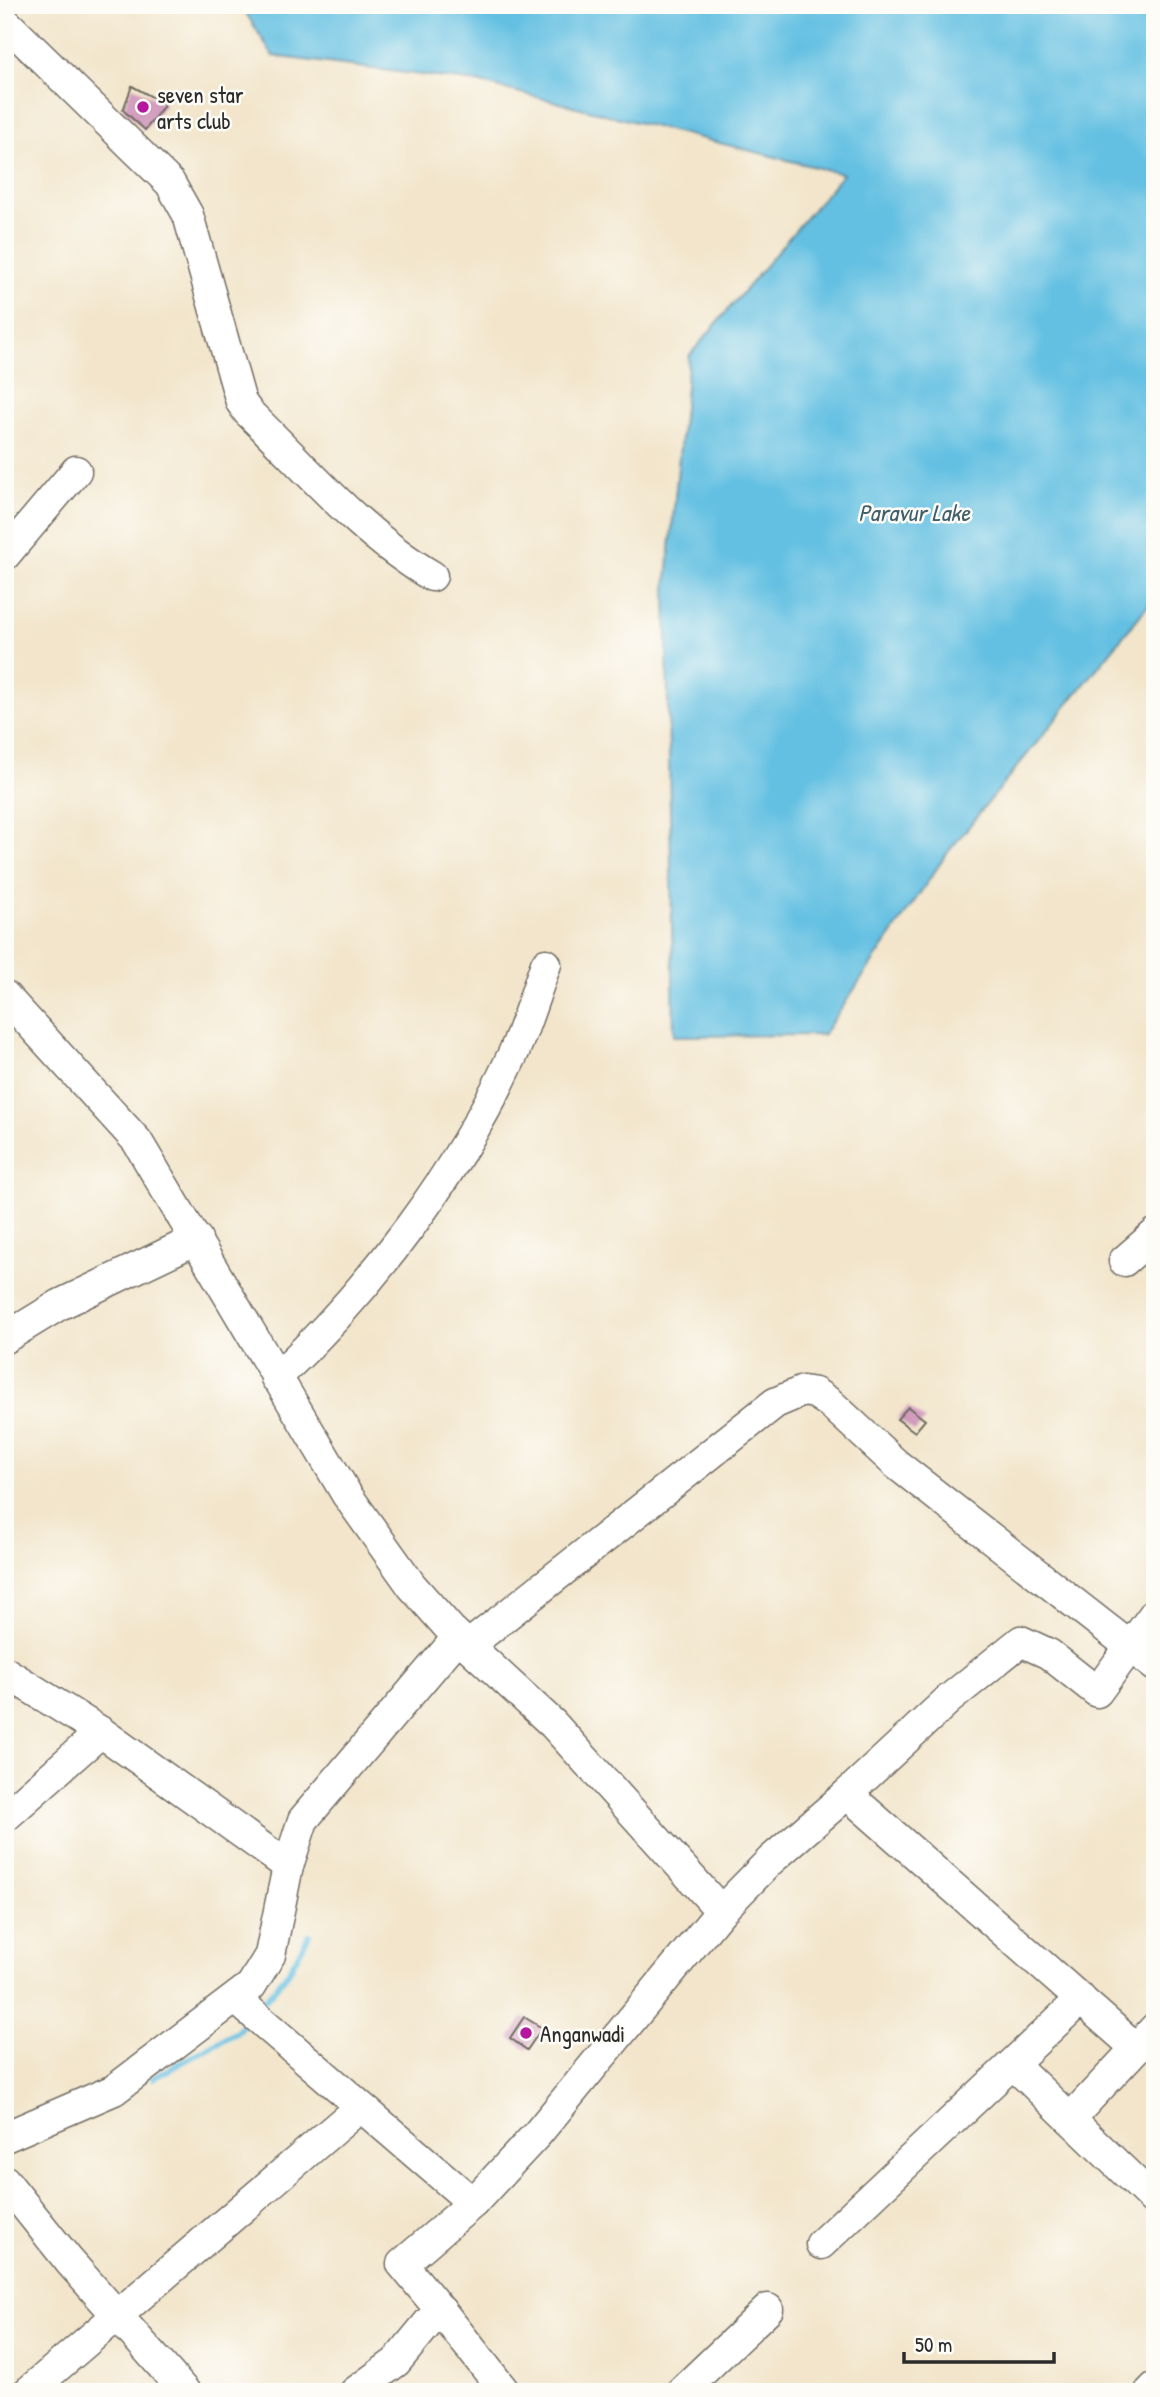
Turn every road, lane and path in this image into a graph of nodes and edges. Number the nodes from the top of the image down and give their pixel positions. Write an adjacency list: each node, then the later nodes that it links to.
1 (5, 22): 4 (street)
2 (76, 471): 3 (street)
3 (5, 555)
4 (432, 576)
5 (546, 964): 11 (street)
6 (5, 996): 8 (street)
7 (1155, 1234): 9 (street)
8 (197, 1239): 10 (street); 11 (street)
9 (1124, 1261)
10 (8, 1333)
11 (276, 1378): 13 (street)
12 (1155, 1614): 14 (street)
13 (463, 1641): 14 (street); 20 (street); 21 (street)
14 (1129, 1649): 15 (street); 18 (street)
15 (1155, 1666)
16 (5, 1672): 17 (street)
17 (100, 1732): 19 (street); 20 (street)
18 (847, 1794): 21 (street); 23 (street)
19 (5, 1817)
20 (288, 1866): 22 (street)
21 (721, 1911): 31 (street)
22 (236, 1999): 26 (street); 28 (street)
23 (1081, 1999): 24 (street); 25 (street)
24 (1146, 2038): 27 (street)
25 (1013, 2064): 27 (street); 32 (street)
26 (360, 2107): 31 (street); 35 (street)
27 (1070, 2119): 30 (street)
28 (5, 2137)
29 (5, 2181): 35 (street)
30 (1155, 2201)
31 (473, 2203): 34 (street)
32 (821, 2244)
33 (768, 2309): 41 (street)
34 (442, 2312): 39 (street); 40 (street)
35 (116, 2315): 37 (street); 38 (street)
36 (1155, 2387): 42 (street)
37 (28, 2392)
38 (184, 2392)
39 (355, 2392)
40 (505, 2392)
41 (681, 2392)
42 (1150, 2392)

